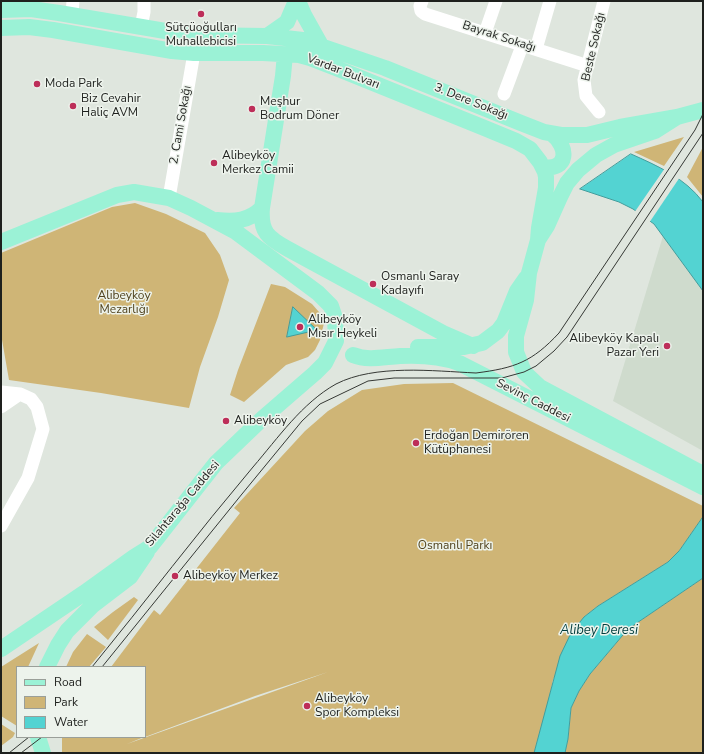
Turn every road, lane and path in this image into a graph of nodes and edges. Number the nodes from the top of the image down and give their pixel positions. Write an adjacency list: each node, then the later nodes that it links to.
1 (144, 1): 9 (street)
2 (297, 1): 13 (main road); 14 (main road)
3 (422, 1): 11 (street, Bayrak Sokağı)
4 (496, 1): 11 (street)
5 (550, 1): 16 (street)
6 (604, 1): 19 (street, Beste Sokağı)
7 (73, 8): 8 (main road); 9 (main road)
8 (1, 10)
9 (141, 27): 12 (main road)
10 (1, 28): 17 (main road, Vardar Bulvarı)
11 (485, 33): 15 (street, Bayrak Sokağı)
12 (249, 36): 13 (main road); 18 (main road)
13 (267, 36): 14 (main road, 3. Dere Sokağı)
14 (321, 46): 20 (main road); 25 (main road, 3. Dere Sokağı)
15 (522, 46): 16 (street, Bayrak Sokağı); 21 (street)
16 (536, 49): 19 (street, Bayrak Sokağı)
17 (194, 53): 18 (main road, Vardar Bulvarı); 27 (street, 2. Cami Sokağı)
18 (285, 54): 20 (main road, Vardar Bulvarı); 28 (main road)
19 (588, 66): 23 (street, Beste Sokağı)
20 (336, 68): 26 (main road, Vardar Bulvarı)
21 (504, 94)
22 (703, 110): 24 (main road)
23 (599, 112)
24 (677, 117): 25 (main road, 3. Dere Sokağı); 30 (main road)
25 (552, 134): 26 (main road)
26 (543, 168): 30 (main road, Vardar Bulvarı)
27 (169, 198): 29 (main road); 31 (main road)
28 (262, 208): 29 (main road); 33 (main road)
29 (214, 219): 35 (main road)
30 (538, 240): 32 (main road)
31 (1, 242)
32 (528, 273): 33 (main road); 39 (main road, Sevinç Caddesi)
33 (473, 346): 34 (main road)
34 (353, 355): 35 (main road); 39 (main road, Sevinç Caddesi)
35 (316, 372): 41 (main road, Silahtarağa Caddesi)
36 (1, 392): 37 (street)
37 (20, 394): 38 (street); 40 (street)
38 (1, 407)
39 (700, 479)
40 (1, 526)
41 (150, 547): 42 (main road, Silahtarağa Caddesi); 43 (main road)
42 (1, 649)
43 (48, 666)
44 (38, 738): 45 (main road)
45 (43, 753)

